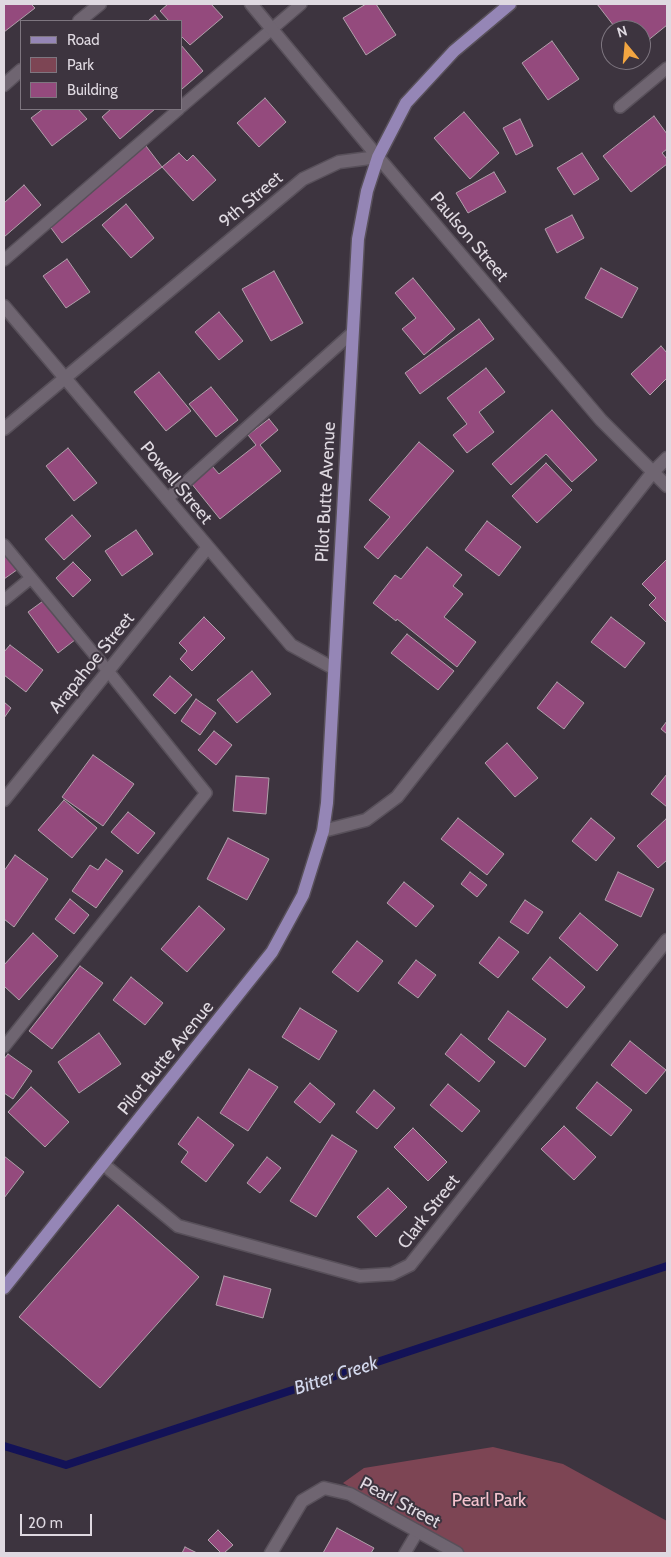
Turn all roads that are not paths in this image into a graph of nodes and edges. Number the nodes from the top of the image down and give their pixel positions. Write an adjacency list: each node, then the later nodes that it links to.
1 (100, 4): 5 (street)
2 (251, 4): 6 (street, Paulson Street)
3 (301, 4): 6 (lane)
4 (510, 4): 13 (main road)
5 (80, 20)
6 (272, 29): 10 (lane); 13 (street, Paulson Street)
7 (667, 68): 11 (lane)
8 (20, 71): 9 (street)
9 (4, 85)
10 (182, 106)
11 (620, 107)
12 (178, 110): 14 (lane)
13 (378, 157): 16 (main road, Pilot Butte Avenue); 17 (street, 9th Street); 20 (street, Paulson Street)
14 (4, 260)
15 (4, 306): 17 (street, Powell Street)
16 (353, 332): 22 (lane); 27 (main road, Pilot Butte Avenue)
17 (65, 378): 18 (street, 9th Street); 22 (street, Powell Street)
18 (4, 430)
19 (667, 458): 20 (street)
20 (652, 472): 21 (street, Paulson Street); 30 (street)
21 (667, 486)
22 (167, 499): 24 (street, Powell Street)
23 (4, 545): 25 (lane)
24 (208, 547): 27 (street, Powell Street); 28 (street, Arapahoe Street)
25 (31, 578): 26 (lane); 28 (lane)
26 (4, 600)
27 (333, 668): 30 (main road, Pilot Butte Avenue)
28 (108, 671): 29 (street, Arapahoe Street); 32 (lane)
29 (4, 800)
30 (322, 831): 33 (main road, Pilot Butte Avenue)
31 (667, 940): 33 (street, Clark Street)
32 (4, 1048)
33 (103, 1164): 34 (main road, Pilot Butte Avenue)
34 (4, 1288)
35 (418, 1531): 36 (street, Pearl Street); 37 (lane); 38 (street, Pearl Street)
36 (271, 1553)
37 (405, 1553)
38 (457, 1553)

